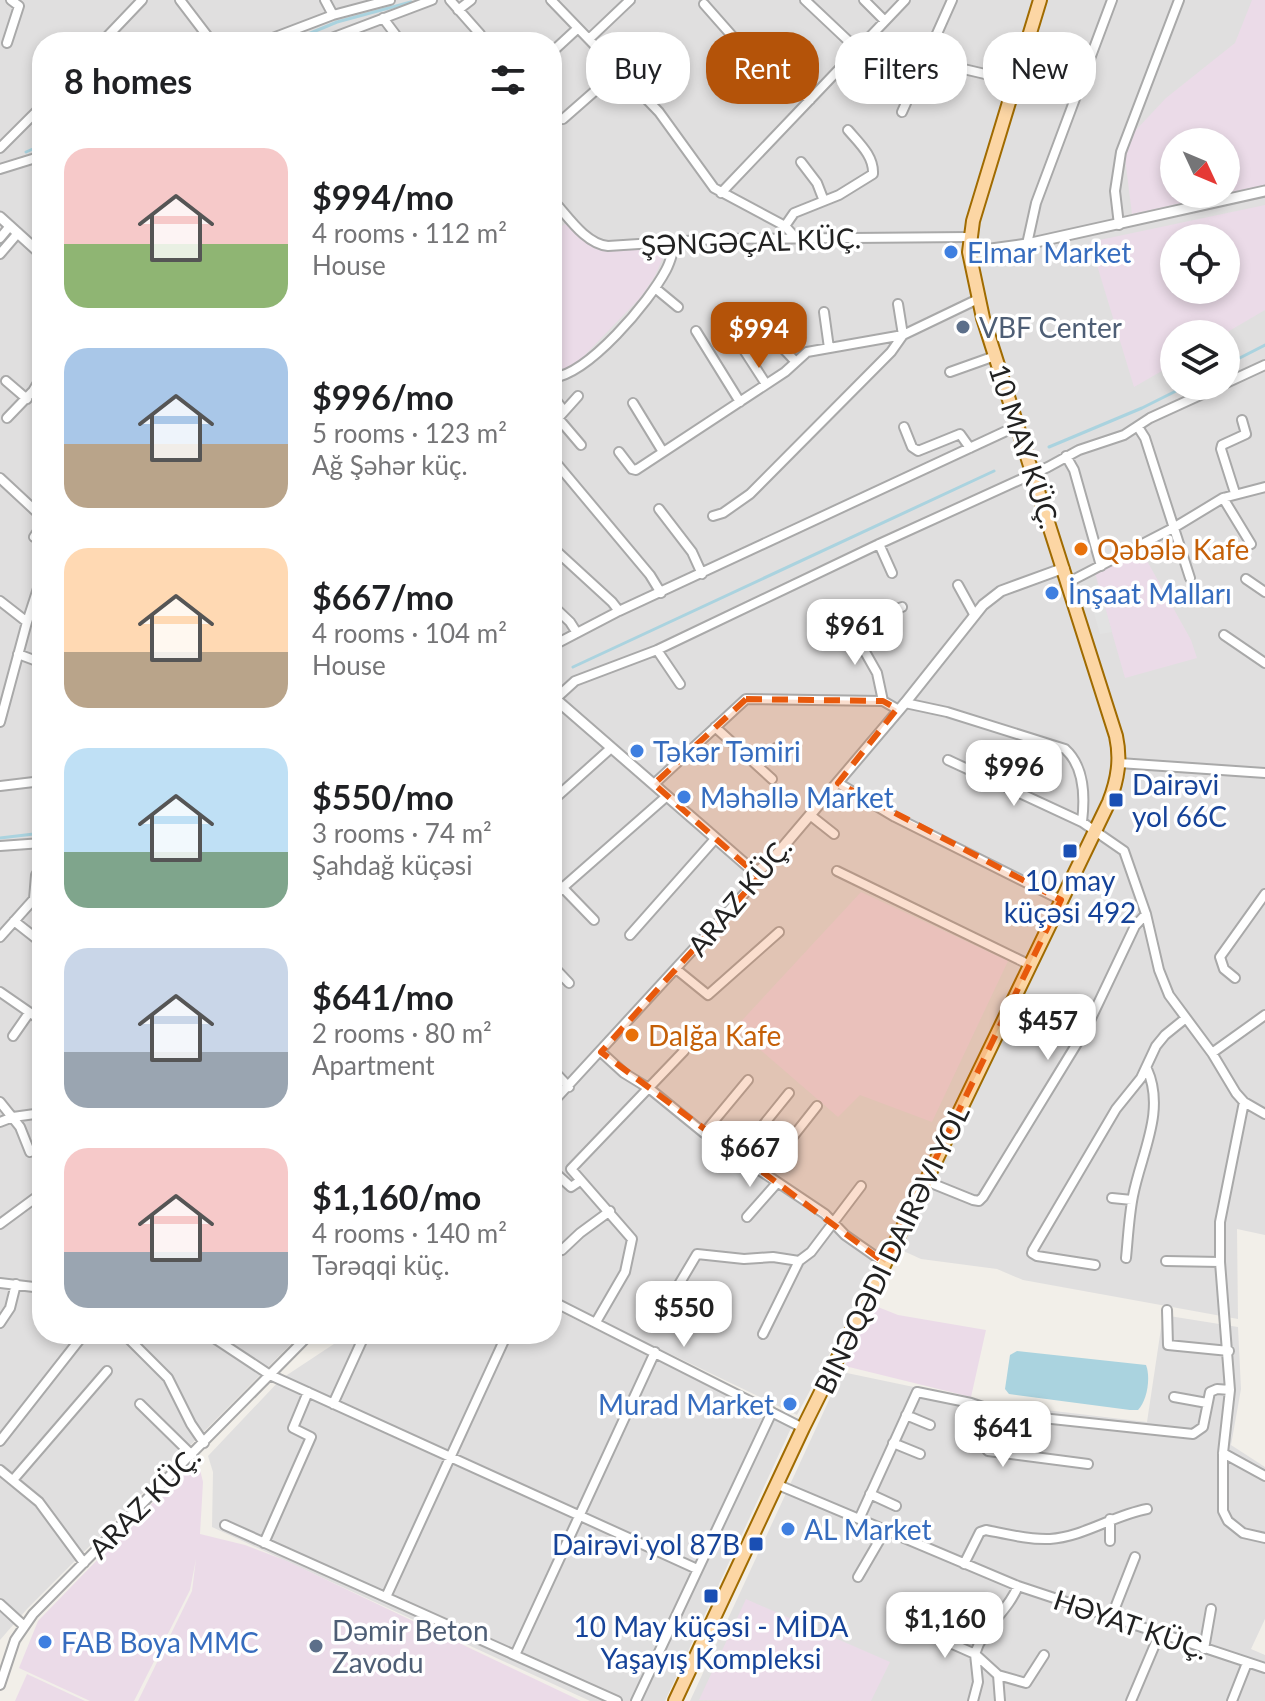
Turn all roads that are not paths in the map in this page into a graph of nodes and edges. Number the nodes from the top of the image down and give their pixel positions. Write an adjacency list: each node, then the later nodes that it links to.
1 (142, 0): 24 (street)
2 (180, 0): 25 (street)
3 (325, 0): 20 (street)
4 (390, 0): 20 (street)
5 (432, 0): 21 (street)
6 (450, 0): 19 (street)
7 (471, 0): 19 (street)
8 (551, 0): 23 (street)
9 (630, 0): 30 (street)
10 (805, 0): 32 (street)
11 (864, 0): 22 (street)
12 (905, 0): 22 (street)
13 (952, 0): 34 (street)
14 (1040, 0): 35 (main road, 10 MAY KÜÇ.)
15 (1112, 0): 66 (street)
16 (1179, 0): 59 (street)
17 (704, 4): 31 (street)
18 (19, 6): 37 (street)
19 (458, 10): 29 (street)
20 (333, 15): 26 (street)
21 (383, 18): 27 (street); 28 (street)
22 (885, 21): 33 (street)
23 (578, 28): 36 (street); 38 (street)
24 (112, 32)
25 (204, 32)
26 (288, 32)
27 (347, 32)
28 (394, 32)
29 (478, 32)
30 (596, 32)
31 (730, 32)
32 (839, 32)
33 (875, 32)
34 (938, 32)
35 (1030, 32)
36 (586, 36)
37 (7, 43)
38 (562, 43)
39 (835, 74): 40 (street)
40 (819, 91)
41 (586, 99): 48 (street)
42 (652, 104): 55 (street)
43 (806, 104): 55 (street)
44 (906, 104): 46 (street)
45 (1008, 104): 63 (main road, 10 MAY KÜÇ.)
46 (902, 112)
47 (32, 116): 50 (street)
48 (563, 119)
49 (848, 130): 56 (street)
50 (0, 148)
51 (32, 159): 53 (street)
52 (801, 162): 56 (street)
53 (0, 169)
54 (1265, 191): 59 (street)
55 (721, 193): 60 (street)
56 (824, 201): 60 (street)
57 (562, 210): 65 (street, ŞƏNGƏÇAL KÜÇ.)
58 (0, 217): 61 (street)
59 (1119, 225): 66 (street)
60 (785, 226): 62 (street)
61 (14, 230): 64 (street); 67 (street); 69 (street)
62 (795, 237): 63 (street, ŞƏNGƏÇAL KÜÇ.); 65 (street, ŞƏNGƏÇAL KÜÇ.)
63 (970, 237): 68 (main road, 10 MAY KÜÇ.)
64 (0, 238)
65 (676, 241): 70 (street)
66 (1027, 244): 68 (street)
67 (32, 246)
68 (969, 252): 71 (main road, 10 MAY KÜÇ.)
69 (0, 254)
70 (655, 288): 73 (street); 84 (street)
71 (978, 299): 77 (street); 80 (main road, 10 MAY KÜÇ.)
72 (898, 304): 77 (street)
73 (678, 307)
74 (824, 312): 79 (street)
75 (696, 331): 92 (street)
76 (733, 333): 87 (street)
77 (903, 335): 79 (street); 114 (street)
78 (778, 343): 81 (street)
79 (829, 348): 81 (street)
80 (995, 356): 83 (street); 98 (main road, 10 MAY KÜÇ.)
81 (796, 362): 87 (street)
82 (1265, 365): 85 (street)
83 (950, 372)
84 (562, 376)
85 (1240, 377)
86 (6, 381): 90 (street)
87 (766, 384): 92 (street)
88 (32, 391): 90 (street)
89 (578, 396): 94 (street)
90 (27, 399): 95 (street)
91 (1189, 400): 100 (street)
92 (740, 402): 104 (street)
93 (633, 403): 104 (street)
94 (562, 414)
95 (7, 418)
96 (1242, 420): 110 (street)
97 (562, 423): 101 (street)
98 (1017, 426): 102 (street); 107 (main road, 10 MAY KÜÇ.)
99 (904, 427): 102 (street)
100 (1138, 427): 105 (street); 115 (street)
101 (581, 445)
102 (970, 448): 122 (street)
103 (619, 452): 104 (street)
104 (663, 452)
105 (1066, 456): 107 (street); 119 (street)
106 (562, 470): 128 (street)
107 (1033, 473): 116 (street); 120 (main road, 10 MAY KÜÇ.)
108 (0, 478): 112 (street)
109 (1265, 487): 110 (street)
110 (1235, 493): 111 (street)
111 (1223, 498): 115 (street); 117 (street)
112 (32, 508)
113 (659, 509): 122 (street)
114 (713, 516)
115 (1175, 527): 119 (street); 123 (street)
116 (879, 544): 121 (street); 141 (street)
117 (1251, 544)
118 (562, 556): 132 (street)
119 (1101, 566): 125 (street)
120 (1064, 568): 125 (main road, BINƏQƏDI DAIRƏVI YOL); 134 (street, ARAZ KÜÇ.)
121 (892, 573)
122 (702, 574): 128 (street)
123 (1190, 578)
124 (1246, 579): 127 (street)
125 (1069, 582): 156 (main road, BINƏQƏDI DAIRƏVI YOL)
126 (958, 585): 134 (street)
127 (1265, 592)
128 (661, 593): 132 (street)
129 (0, 601): 135 (street)
130 (32, 607): 135 (street)
131 (902, 607): 136 (street)
132 (619, 611): 137 (street)
133 (562, 614): 137 (street)
134 (974, 614): 149 (street, ARAZ KÜÇ.)
135 (27, 622): 142 (street)
136 (851, 627): 139 (street); 148 (street)
137 (577, 633): 140 (street)
138 (1224, 635): 144 (street)
139 (818, 639)
140 (562, 641)
141 (657, 650): 145 (street); 147 (street)
142 (18, 654): 143 (street); 146 (street)
143 (32, 659)
144 (1265, 663)
145 (680, 684)
146 (4, 692): 151 (street)
147 (562, 692)
148 (883, 701): 149 (street); 152 (street)
149 (901, 706): 161 (street, ARAZ KÜÇ.); 167 (street)
150 (562, 707): 154 (street)
151 (0, 722)
152 (715, 727): 157 (street); 162 (street)
153 (776, 748): 157 (street)
154 (610, 749): 162 (street); 164 (street)
155 (948, 760): 167 (street)
156 (1119, 763): 158 (street); 168 (main road, BINƏQƏDI DAIRƏVI YOL)
157 (759, 766): 159 (street)
158 (1265, 773)
159 (772, 779)
160 (32, 782): 163 (street)
161 (838, 783): 166 (street, ARAZ KÜÇ.); 177 (street)
162 (654, 784): 165 (street)
163 (0, 786)
164 (562, 792)
165 (667, 796): 170 (street); 175 (street)
166 (810, 815): 169 (street); 173 (street, ARAZ KÜÇ.)
167 (1082, 822): 168 (street)
168 (1095, 831): 177 (main road, BINƏQƏDI DAIRƏVI YOL); 180 (street)
169 (834, 834)
170 (715, 839): 173 (street); 185 (street)
171 (32, 844): 172 (street)
172 (0, 846)
173 (758, 871): 188 (street, ARAZ KÜÇ.)
174 (837, 871): 187 (street)
175 (562, 887): 181 (street)
176 (1265, 894): 179 (street)
177 (1061, 900): 187 (main road, BINƏQƏDI DAIRƏVI YOL)
178 (32, 901): 182 (street)
179 (1261, 910): 190 (street)
180 (1146, 914): 196 (street); 221 (street)
181 (594, 920)
182 (14, 921): 184 (street); 186 (street)
183 (779, 932): 188 (street)
184 (32, 935)
185 (630, 935)
186 (0, 937)
187 (1030, 965): 221 (main road, BINƏQƏDI DAIRƏVI YOL)
188 (676, 969): 199 (street, ARAZ KÜÇ.)
189 (562, 976): 191 (street)
190 (1235, 978)
191 (569, 983)
192 (0, 992): 193 (street)
193 (29, 1013): 194 (street); 197 (street)
194 (32, 1015)
195 (1265, 1015): 200 (street)
196 (1186, 1018): 200 (street); 201 (street)
197 (13, 1036)
198 (684, 1051): 205 (street)
199 (601, 1052): 204 (street, ARAZ KÜÇ.); 205 (street)
200 (1212, 1053): 209 (street)
201 (1147, 1069): 226 (street); 237 (street)
202 (562, 1080): 204 (street)
203 (748, 1080): 215 (street)
204 (569, 1087): 207 (street, ARAZ KÜÇ.)
205 (650, 1089): 215 (street); 220 (street)
206 (789, 1093): 217 (street)
207 (562, 1094)
208 (0, 1102): 213 (street)
209 (1244, 1102): 212 (street); 235 (street)
210 (817, 1106): 218 (street)
211 (32, 1114): 213 (street)
212 (1265, 1114)
213 (13, 1117): 214 (street); 216 (street)
214 (0, 1122)
215 (704, 1133): 217 (street)
216 (30, 1152)
217 (739, 1155): 218 (street)
218 (765, 1172): 222 (street)
219 (562, 1179): 220 (street)
220 (580, 1181): 227 (street)
221 (926, 1181): 236 (main road, BINƏQƏDI DAIRƏVI YOL)
222 (777, 1183): 228 (street); 229 (street)
223 (861, 1186): 229 (street)
224 (1112, 1198): 226 (street)
225 (32, 1200): 230 (street)
226 (1132, 1200): 232 (street)
227 (610, 1211): 231 (street); 244 (street)
228 (747, 1217)
229 (834, 1221): 233 (street); 236 (street)
230 (0, 1224)
231 (562, 1250)
232 (1126, 1258)
233 (799, 1261): 241 (street); 246 (street)
234 (1166, 1261): 235 (street)
235 (1220, 1262): 253 (street)
236 (885, 1263): 267 (main road, BINƏQƏDI DAIRƏVI YOL)
237 (1095, 1265)
238 (0, 1283): 239 (street)
239 (16, 1284): 240 (street); 245 (street)
240 (32, 1286)
241 (678, 1286)
242 (562, 1306): 244 (street)
243 (1167, 1310): 253 (street)
244 (596, 1322): 254 (street)
245 (0, 1323)
246 (763, 1334)
247 (76, 1344): 268 (street)
248 (135, 1344): 269 (street)
249 (223, 1344): 256 (street)
250 (300, 1344): 256 (street, ARAZ KÜÇ.)
251 (360, 1344): 262 (street)
252 (502, 1344): 274 (street)
253 (1229, 1351): 257 (street)
254 (655, 1352): 264 (street); 283 (street)
255 (107, 1371): 278 (street)
256 (270, 1375): 258 (street); 269 (street, ARAZ KÜÇ.)
257 (1230, 1390): 260 (street); 271 (street)
258 (308, 1392): 262 (street); 290 (street)
259 (1174, 1397): 260 (street)
260 (1207, 1403): 263 (street)
261 (140, 1404): 273 (street)
262 (333, 1404): 274 (street)
263 (987, 1409): 265 (street); 275 (street)
264 (772, 1412): 267 (street); 294 (street)
265 (906, 1415): 266 (street); 270 (street)
266 (930, 1425)
267 (803, 1428): 279 (main road, BINƏQƏDI DAIRƏVI YOL)
268 (0, 1441)
269 (204, 1443): 273 (street, ARAZ KÜÇ.)
270 (893, 1443): 272 (street); 280 (street)
271 (1223, 1453): 277 (street); 288 (street)
272 (920, 1454)
273 (192, 1455): 292 (street, ARAZ KÜÇ.)
274 (450, 1458): 283 (street); 297 (street)
275 (1088, 1464)
276 (0, 1470): 278 (street)
277 (1265, 1476)
278 (13, 1480): 292 (street)
279 (776, 1484): 284 (street, HƏYAT KÜÇ.); 315 (main road, BINƏQƏDI DAIRƏVI YOL)
280 (870, 1494): 281 (street); 284 (street)
281 (896, 1506)
282 (1147, 1509): 285 (street)
283 (578, 1515): 294 (street); 306 (street)
284 (860, 1517): 287 (street, HƏYAT KÜÇ.)
285 (1110, 1519): 289 (street); 293 (street)
286 (225, 1525): 290 (street)
287 (886, 1529): 293 (street, HƏYAT KÜÇ.); 295 (street)
288 (1265, 1538)
289 (1110, 1541)
290 (264, 1543): 297 (street)
291 (1135, 1557): 300 (street)
292 (84, 1563): 301 (street, ARAZ KÜÇ.)
293 (964, 1564): 296 (street, HƏYAT KÜÇ.)
294 (697, 1569): 314 (street)
295 (858, 1577)
296 (1018, 1586): 300 (street, HƏYAT KÜÇ.); 305 (street)
297 (386, 1597): 306 (street)
298 (0, 1604): 301 (street)
299 (1211, 1609): 304 (street)
300 (1111, 1618): 303 (street, HƏYAT KÜÇ.)
301 (23, 1625): 308 (street, ARAZ KÜÇ.)
302 (930, 1634): 305 (street)
303 (1159, 1635): 304 (street, HƏYAT KÜÇ.); 318 (street)
304 (1204, 1649): 309 (street, HƏYAT KÜÇ.)
305 (975, 1654): 311 (street); 316 (street)
306 (515, 1655): 313 (street)
307 (1044, 1655): 311 (street)
308 (4, 1662): 312 (street, ARAZ KÜÇ.)
309 (1247, 1663): 310 (street, HƏYAT KÜÇ.); 319 (street)
310 (1265, 1668)
311 (998, 1675): 317 (street)
312 (0, 1685)
313 (617, 1701)
314 (636, 1701)
315 (675, 1701)
316 (973, 1701)
317 (1000, 1701)
318 (1131, 1701)
319 (1232, 1701)

